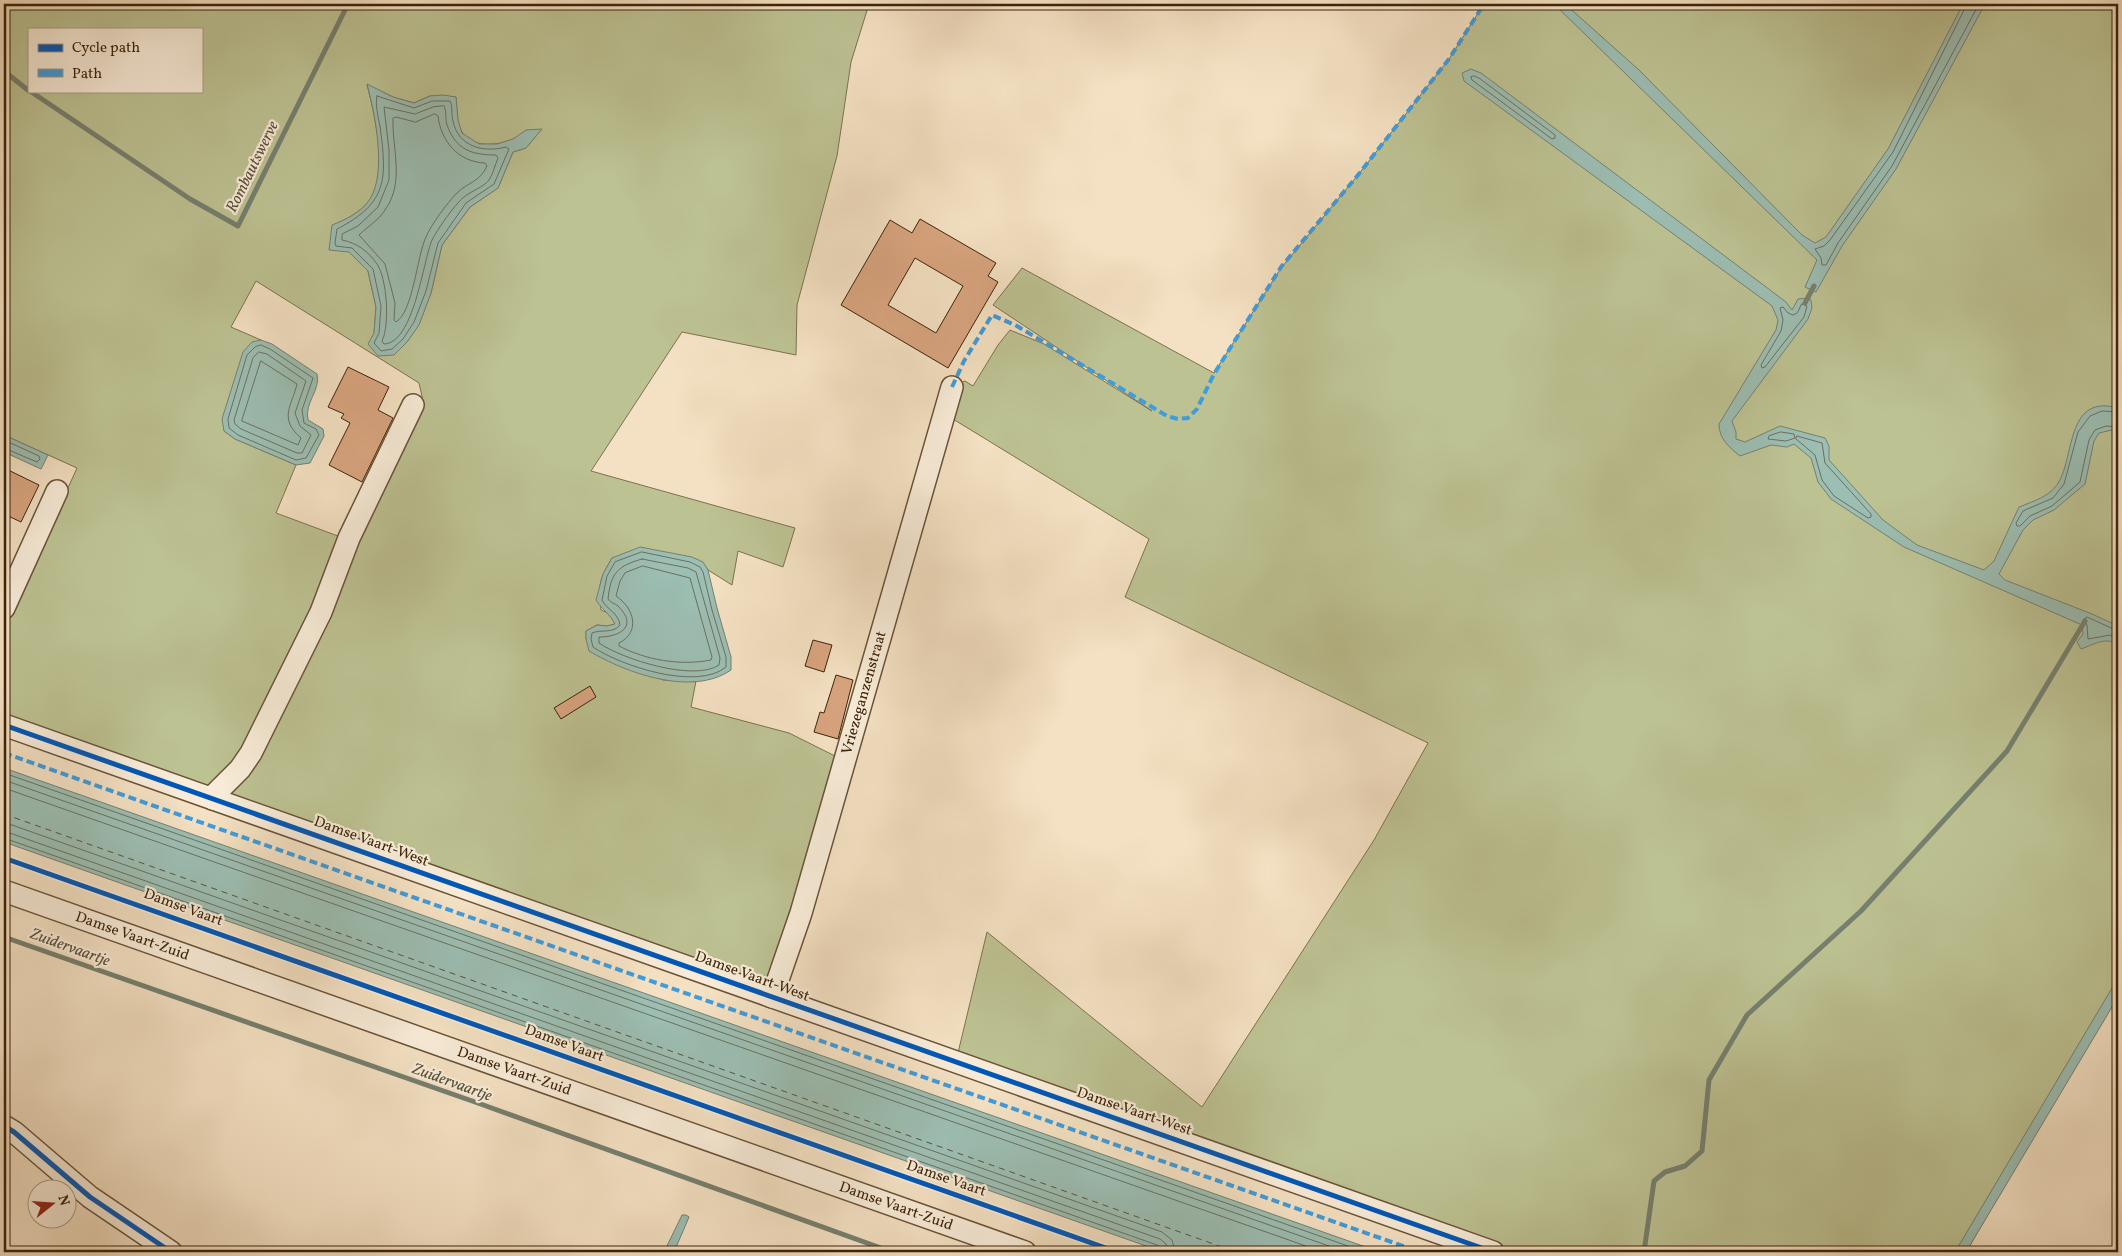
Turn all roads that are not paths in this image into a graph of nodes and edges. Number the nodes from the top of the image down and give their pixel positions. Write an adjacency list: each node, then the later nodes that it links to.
1 (952, 387): 8 (street, Vriezeganzenstraat)
2 (413, 405): 6 (street)
3 (57, 491): 4 (street)
4 (4, 608)
5 (4, 725): 6 (street, Damse Vaart-West)
6 (213, 799): 8 (street, Damse Vaart-West)
7 (4, 891): 11 (street, Damse Vaart-Zuid)
8 (772, 997): 12 (street, Damse Vaart-West)
9 (4, 1126): 10 (street)
10 (171, 1252)
11 (1025, 1252)
12 (1493, 1252)

